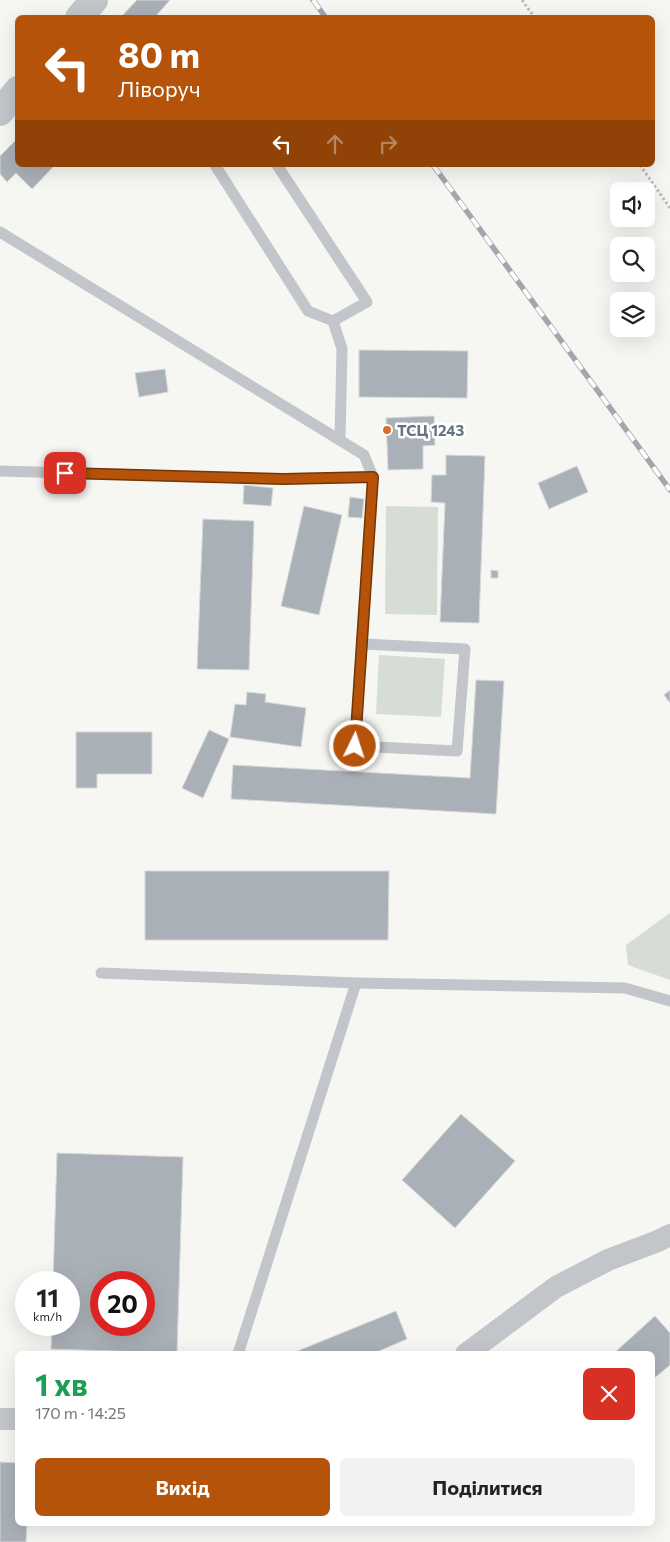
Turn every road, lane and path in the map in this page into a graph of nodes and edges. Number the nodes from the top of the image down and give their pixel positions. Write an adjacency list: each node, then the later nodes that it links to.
1 (94, 0): 3 (street)
2 (522, 0): 4 (path)
3 (82, 15)
4 (533, 15)
5 (15, 94): 6 (street)
6 (0, 112)
7 (216, 167): 12 (lane)
8 (278, 167): 12 (lane)
9 (641, 167): 10 (path)
10 (670, 208)
11 (0, 232): 13 (lane)
12 (333, 321): 13 (lane)
13 (340, 440): 15 (lane)
14 (0, 471): 15 (lane)
15 (373, 477): 16 (lane)
16 (363, 644): 16 (lane)
17 (101, 973): 18 (lane)
18 (356, 983): 19 (lane); 21 (lane)
19 (670, 1001)
20 (670, 1235): 22 (street)
21 (239, 1351)
22 (470, 1351)
23 (0, 1419): 24 (street)
24 (15, 1419)

